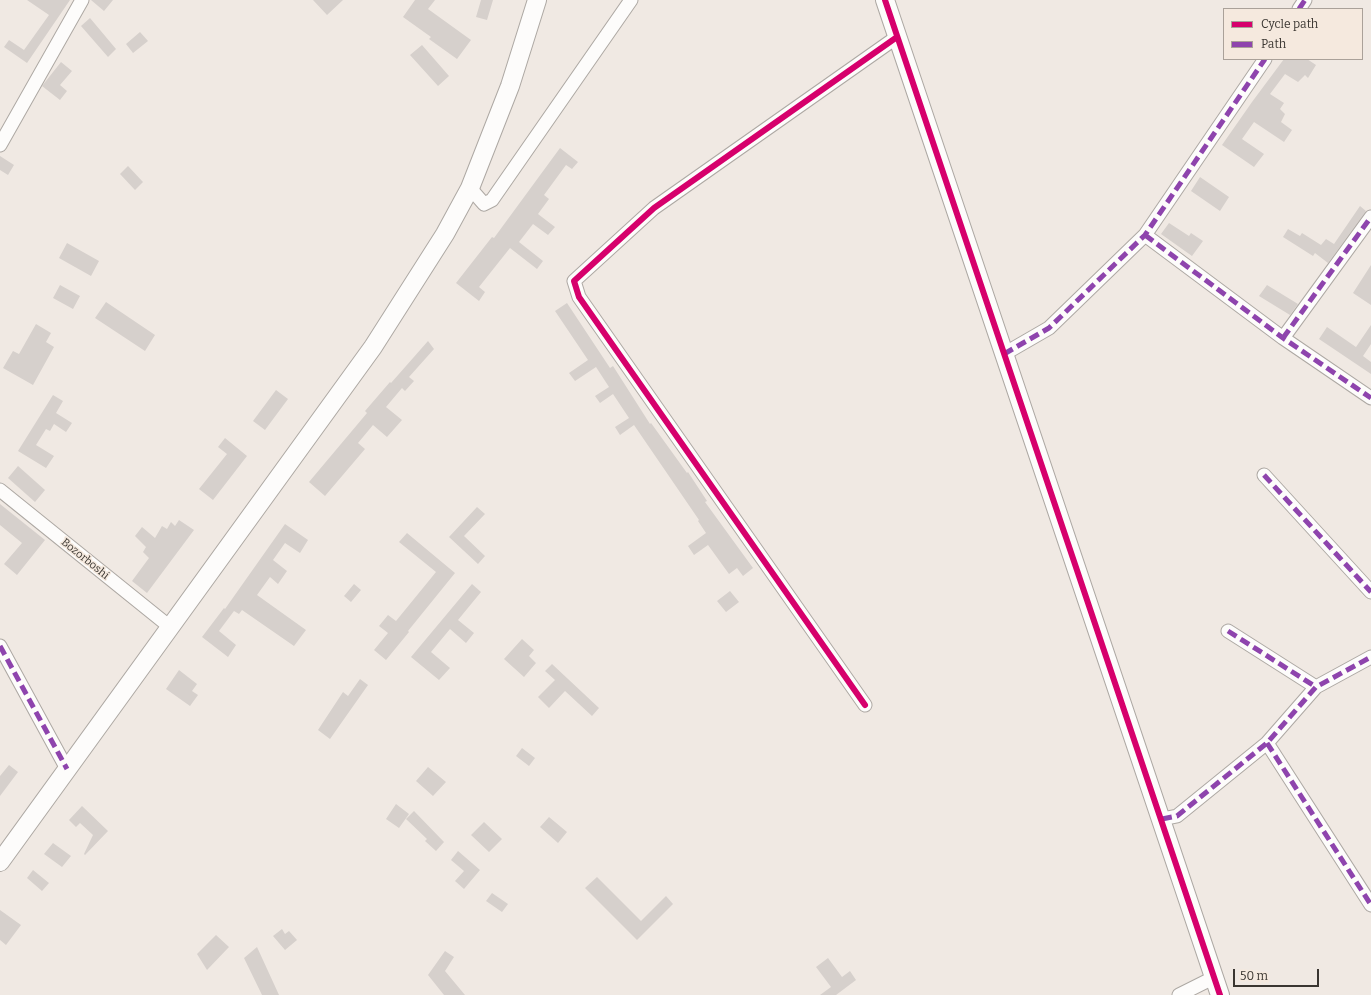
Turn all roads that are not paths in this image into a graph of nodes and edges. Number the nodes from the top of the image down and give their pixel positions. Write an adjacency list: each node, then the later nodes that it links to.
1 (82, 0): 9 (street)
2 (537, 0): 10 (street)
3 (631, 0): 10 (street)
4 (885, 0): 7 (street)
5 (1306, 0): 6 (street)
6 (1300, 8)
7 (898, 38): 14 (street); 24 (street)
8 (1264, 60): 12 (street)
9 (0, 145)
10 (470, 188): 19 (street)
11 (1371, 217): 13 (street)
12 (1145, 235): 13 (street); 14 (street)
13 (1283, 338): 15 (street)
14 (1004, 354): 27 (street)
15 (1371, 398)
16 (1264, 475): 18 (street)
17 (0, 490): 19 (street, Bozorboshi)
18 (1371, 592)
19 (170, 627): 26 (street)
20 (1228, 631): 23 (street)
21 (0, 646): 26 (street)
22 (1371, 656): 23 (street)
23 (1316, 688): 25 (street)
24 (865, 705)
25 (1267, 743): 27 (street); 29 (street)
26 (67, 769): 28 (street)
27 (1162, 819): 30 (street)
28 (0, 862)
29 (1371, 905)
30 (1215, 977): 31 (street); 32 (street)
31 (1179, 995)
32 (1220, 995)

